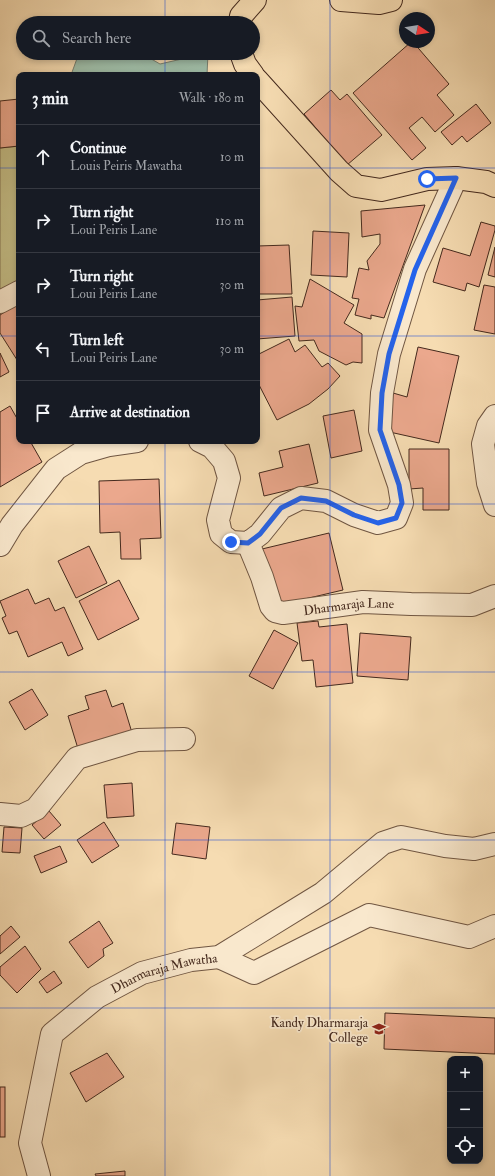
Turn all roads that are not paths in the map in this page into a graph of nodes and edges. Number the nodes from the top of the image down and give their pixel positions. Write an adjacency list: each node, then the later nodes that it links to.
1 (255, 0): 4 (main road)
2 (341, 0): 3 (main road)
3 (392, 0)
4 (241, 16)
5 (245, 60): 6 (main road)
6 (251, 72)
7 (260, 83): 8 (main road)
8 (456, 178): 9 (main road); 17 (street)
9 (495, 186)
10 (16, 294): 11 (street)
11 (0, 302)
12 (495, 416): 15 (street)
13 (116, 444): 16 (street)
14 (206, 444): 17 (street)
15 (495, 505)
16 (6, 528): 18 (street)
17 (248, 543): 19 (street, Dharmaraja Lane)
18 (0, 546)
19 (495, 596)
20 (184, 739): 21 (street)
21 (0, 814)
22 (495, 844): 24 (street, Dharmaraja Mawatha)
23 (495, 926): 24 (street)
24 (219, 957): 25 (street, Dharmaraja Mawatha)
25 (39, 1176)

